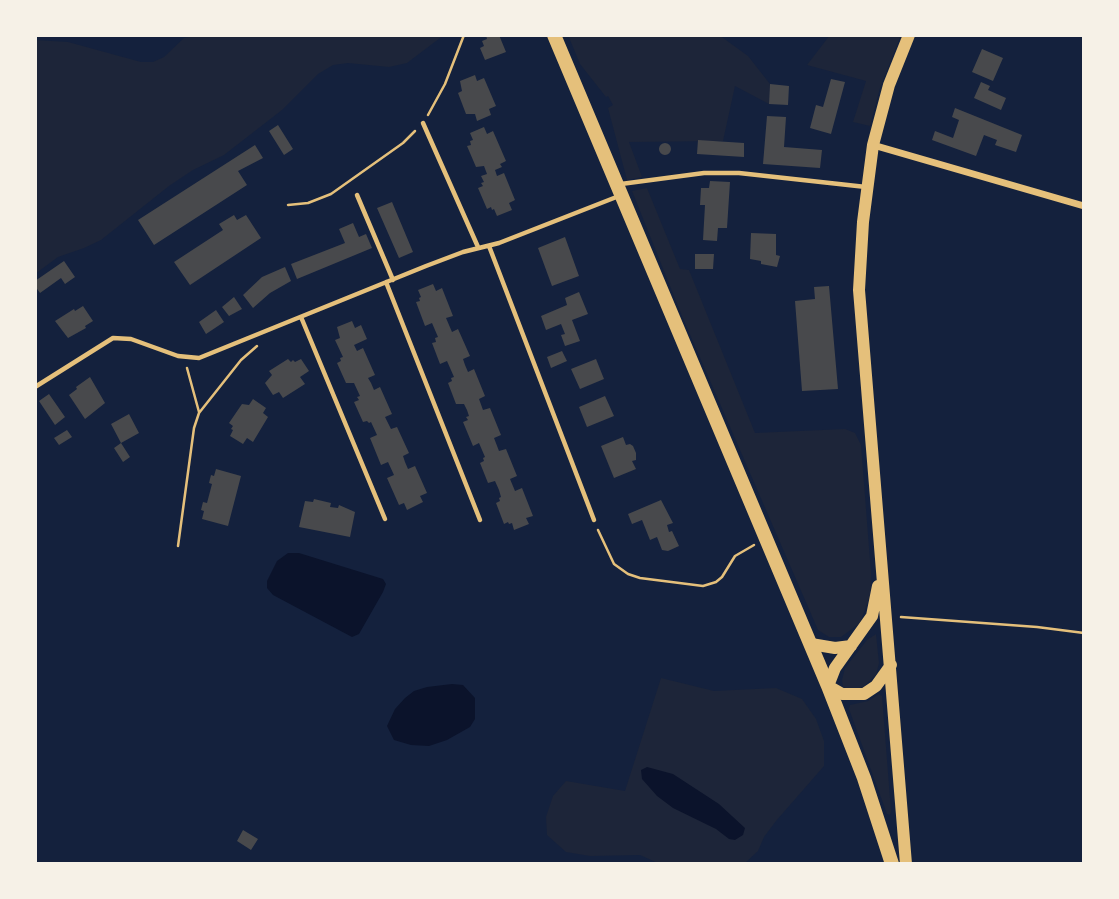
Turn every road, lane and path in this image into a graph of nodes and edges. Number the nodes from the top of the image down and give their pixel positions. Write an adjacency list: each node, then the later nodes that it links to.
1 (464, 35): 4 (path)
2 (554, 35): 7 (main road)
3 (909, 35): 5 (main road)
4 (424, 123): 9 (path); 12 (lane)
5 (873, 145): 6 (main road); 10 (street)
6 (867, 187): 7 (lane); 25 (main road)
7 (620, 189): 11 (lane); 23 (main road)
8 (356, 195): 13 (lane)
9 (288, 205)
10 (1084, 206)
11 (489, 246): 12 (lane); 22 (lane)
12 (478, 247): 13 (lane)
13 (393, 280): 14 (lane)
14 (386, 282): 15 (lane); 21 (lane)
15 (301, 317): 17 (lane); 20 (lane)
16 (261, 342): 19 (path)
17 (189, 359): 18 (lane); 19 (path)
18 (35, 387)
19 (199, 413): 24 (path)
20 (386, 519)
21 (480, 520)
22 (594, 520): 23 (path)
23 (768, 543): 28 (main road)
24 (178, 546)
25 (881, 576): 26 (main road); 29 (main road)
26 (887, 618): 27 (path); 30 (main road)
27 (1084, 634)
28 (811, 644): 29 (main road); 31 (main road)
29 (851, 646): 31 (main road)
30 (891, 665): 31 (main road); 33 (main road)
31 (828, 686): 32 (main road)
32 (892, 864)
33 (906, 864)

